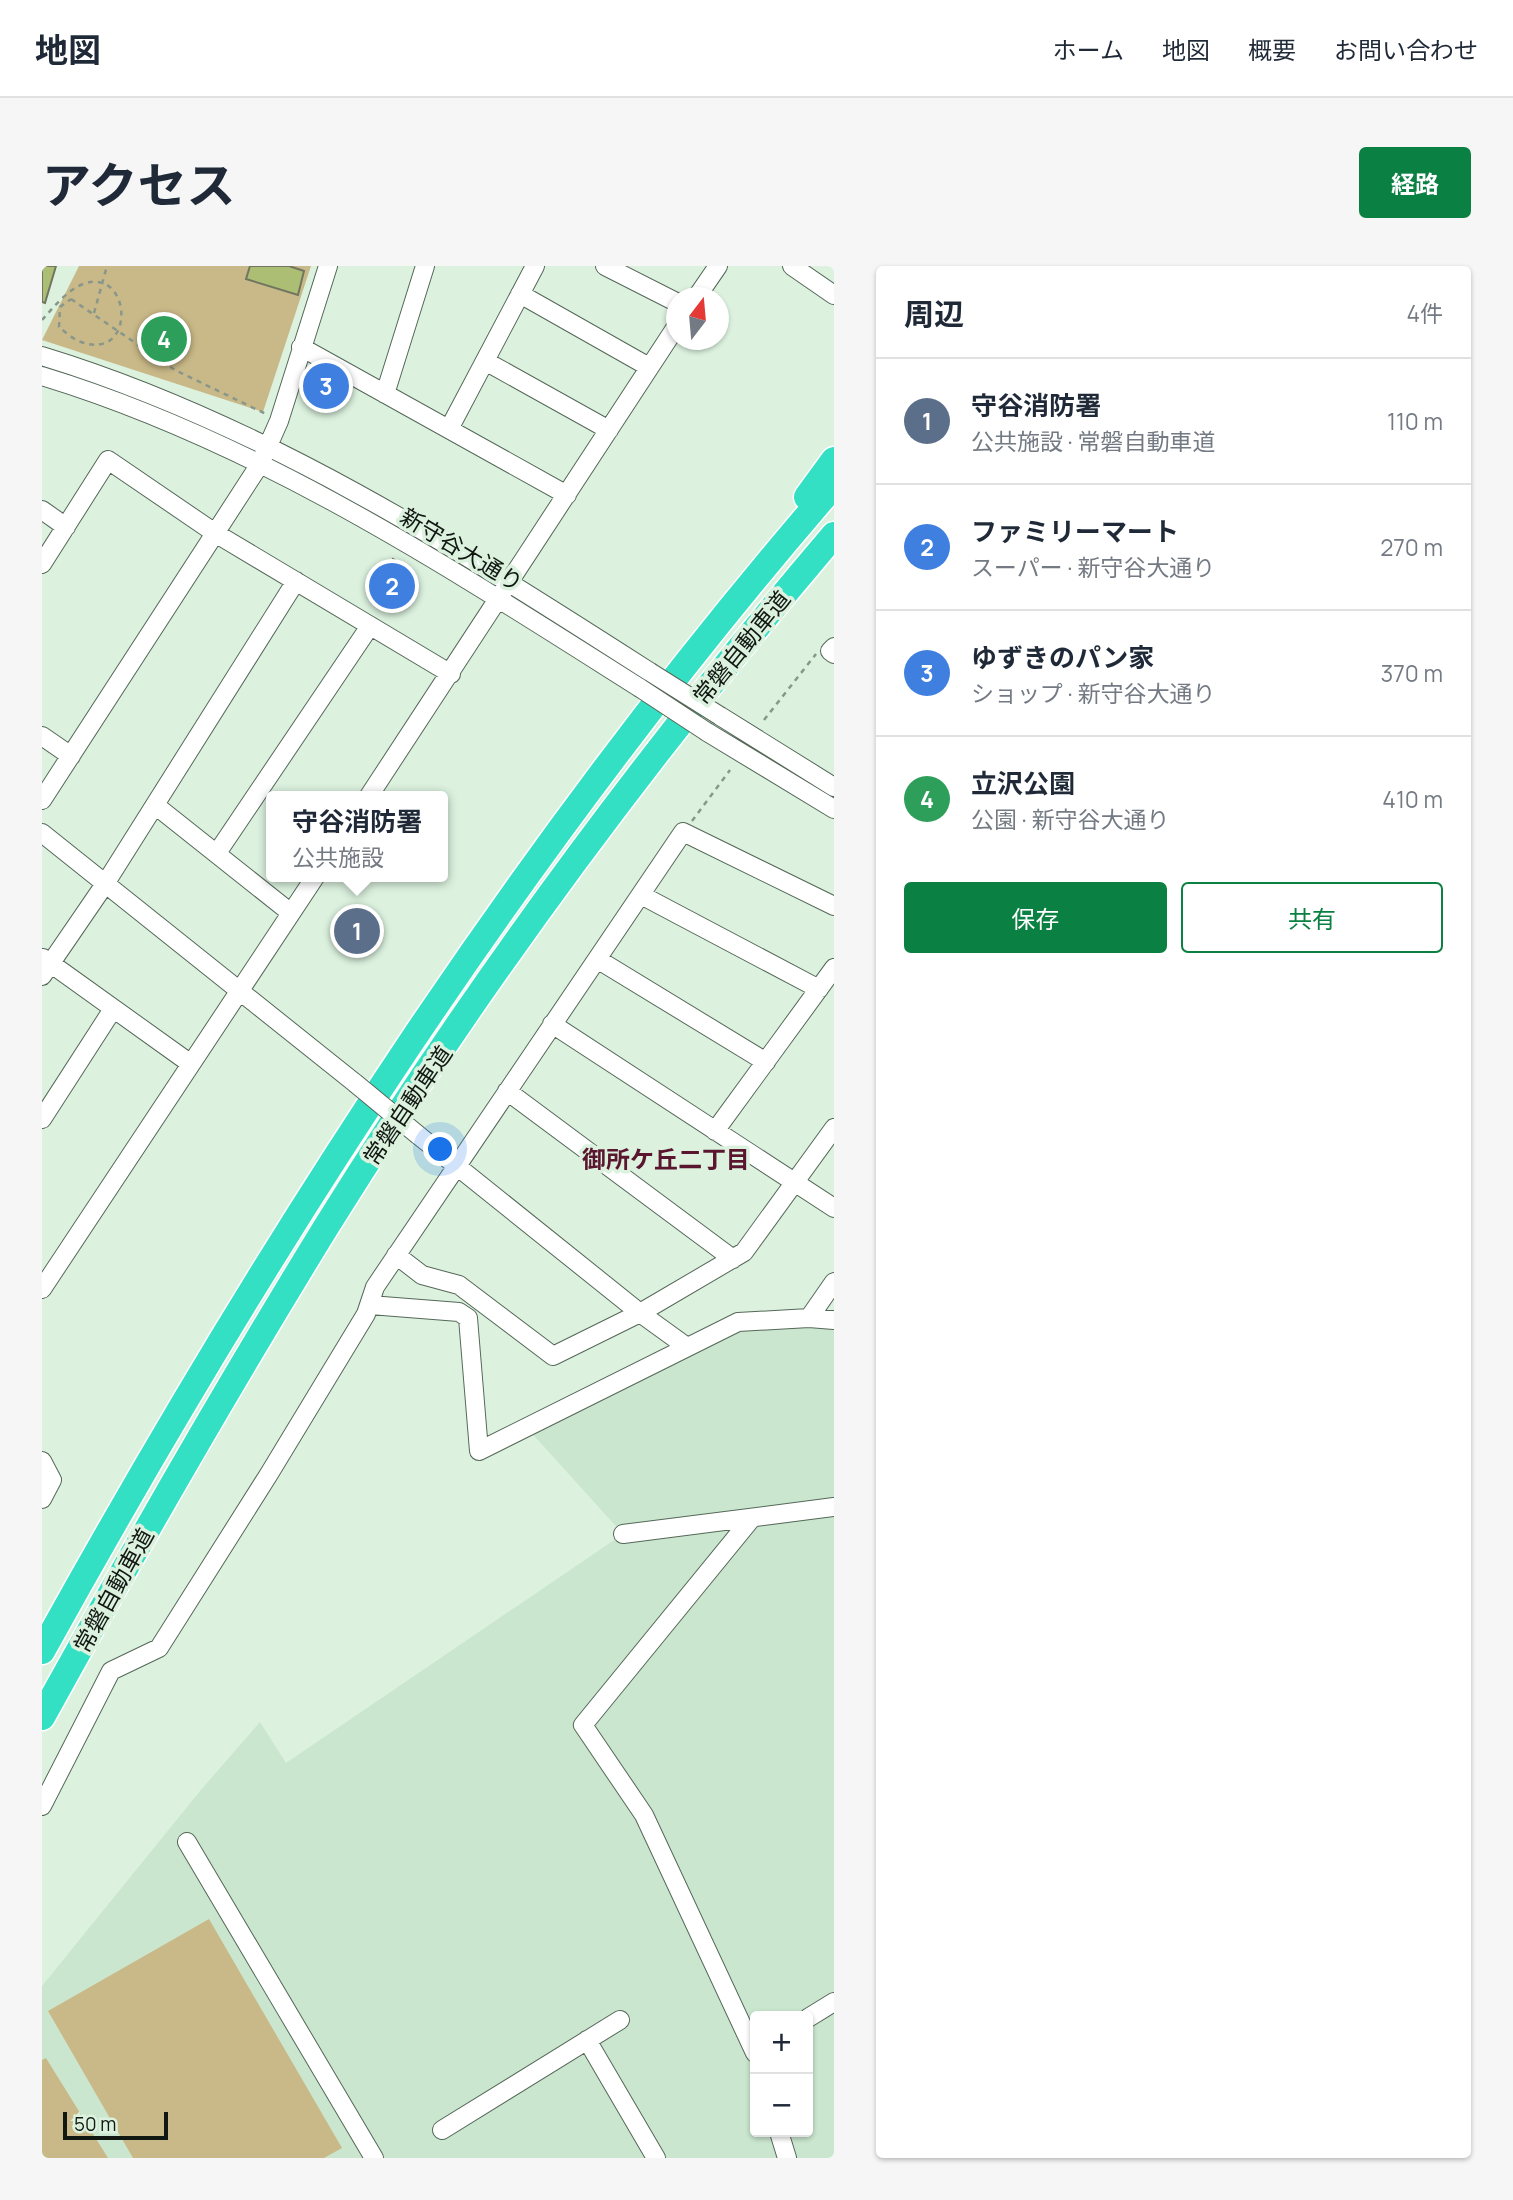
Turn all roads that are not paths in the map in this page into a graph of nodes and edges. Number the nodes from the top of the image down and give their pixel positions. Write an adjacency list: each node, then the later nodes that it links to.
1 (328, 266): 12 (street)
2 (425, 266): 17 (street)
3 (535, 266): 8 (street)
4 (606, 266): 10 (street)
5 (718, 266): 7 (street)
6 (795, 267): 9 (street)
7 (704, 287)
8 (520, 294): 14 (street); 15 (street)
9 (834, 295)
10 (666, 296)
11 (666, 343): 15 (street)
12 (301, 348): 17 (street); 20 (street)
13 (42, 356): 20 (street, 新守谷大通り)
14 (485, 360): 18 (street); 19 (street)
15 (649, 367): 19 (street)
16 (42, 376): 20 (street, 新守谷大通り)
17 (385, 394): 18 (street)
18 (449, 429): 23 (street)
19 (609, 429): 23 (street)
20 (265, 456): 26 (street); 30 (street, 新守谷大通り); 31 (street, 新守谷大通り)
21 (834, 460): 32 (highway)
22 (834, 485): 32 (highway, 常磐自動車道)
23 (567, 495): 30 (street)
24 (42, 510): 25 (street)
25 (66, 527): 26 (street); 28 (street)
26 (215, 533): 29 (street); 36 (street)
27 (834, 535): 80 (highway, 常磐自動車道)
28 (42, 564)
29 (296, 581): 33 (street); 40 (street)
30 (510, 583): 31 (street); 37 (street, 新守谷大通り, bridge)
31 (500, 600): 34 (street); 41 (street, 新守谷大通り, bridge)
32 (724, 616): 79 (highway, 常磐自動車道)
33 (370, 626): 34 (street); 43 (street)
34 (451, 674): 38 (street)
35 (42, 736): 36 (street)
36 (71, 755): 39 (street)
37 (834, 787)
38 (372, 791)
39 (42, 800)
40 (155, 805): 43 (street); 45 (street)
41 (834, 809)
42 (42, 834): 45 (street)
43 (217, 853): 48 (street)
44 (312, 882): 48 (street)
45 (105, 884): 50 (street); 53 (street)
46 (641, 895): 47 (street); 49 (street); 52 (street)
47 (834, 906)
48 (291, 914): 53 (street)
49 (597, 959): 55 (street); 56 (street)
50 (45, 966): 54 (street)
51 (834, 968): 52 (street)
52 (819, 989): 56 (street)
53 (239, 990): 57 (street); 62 (street, bridge)
54 (113, 1009): 57 (street); 59 (street)
55 (552, 1024): 58 (street); 61 (street)
56 (766, 1062): 61 (street)
57 (191, 1064): 68 (street)
58 (508, 1091): 62 (street); 66 (street)
59 (42, 1119)
60 (834, 1128): 63 (street)
61 (715, 1131): 63 (street)
62 (458, 1165): 65 (street); 70 (street)
63 (795, 1183): 64 (street); 66 (street)
64 (834, 1208)
65 (396, 1255): 69 (street); 70 (street)
66 (733, 1259): 70 (street)
67 (834, 1282): 71 (street)
68 (42, 1289)
69 (370, 1305): 73 (street); 81 (street)
70 (640, 1313): 73 (street)
71 (809, 1318): 72 (street); 73 (street)
72 (834, 1321)
73 (687, 1347)
74 (42, 1461): 75 (street)
75 (42, 1499)
76 (834, 1507): 77 (street)
77 (752, 1518): 78 (street); 87 (street)
78 (623, 1534)
79 (42, 1651)
80 (42, 1717)
81 (42, 1806)
82 (187, 1842): 90 (street)
83 (834, 2002): 84 (street)
84 (813, 2015)
85 (620, 2020): 86 (street)
86 (587, 2040): 88 (street); 91 (street)
87 (750, 2041)
88 (442, 2130)
89 (781, 2137): 92 (street)
90 (374, 2158)
91 (656, 2158)
92 (787, 2158)

